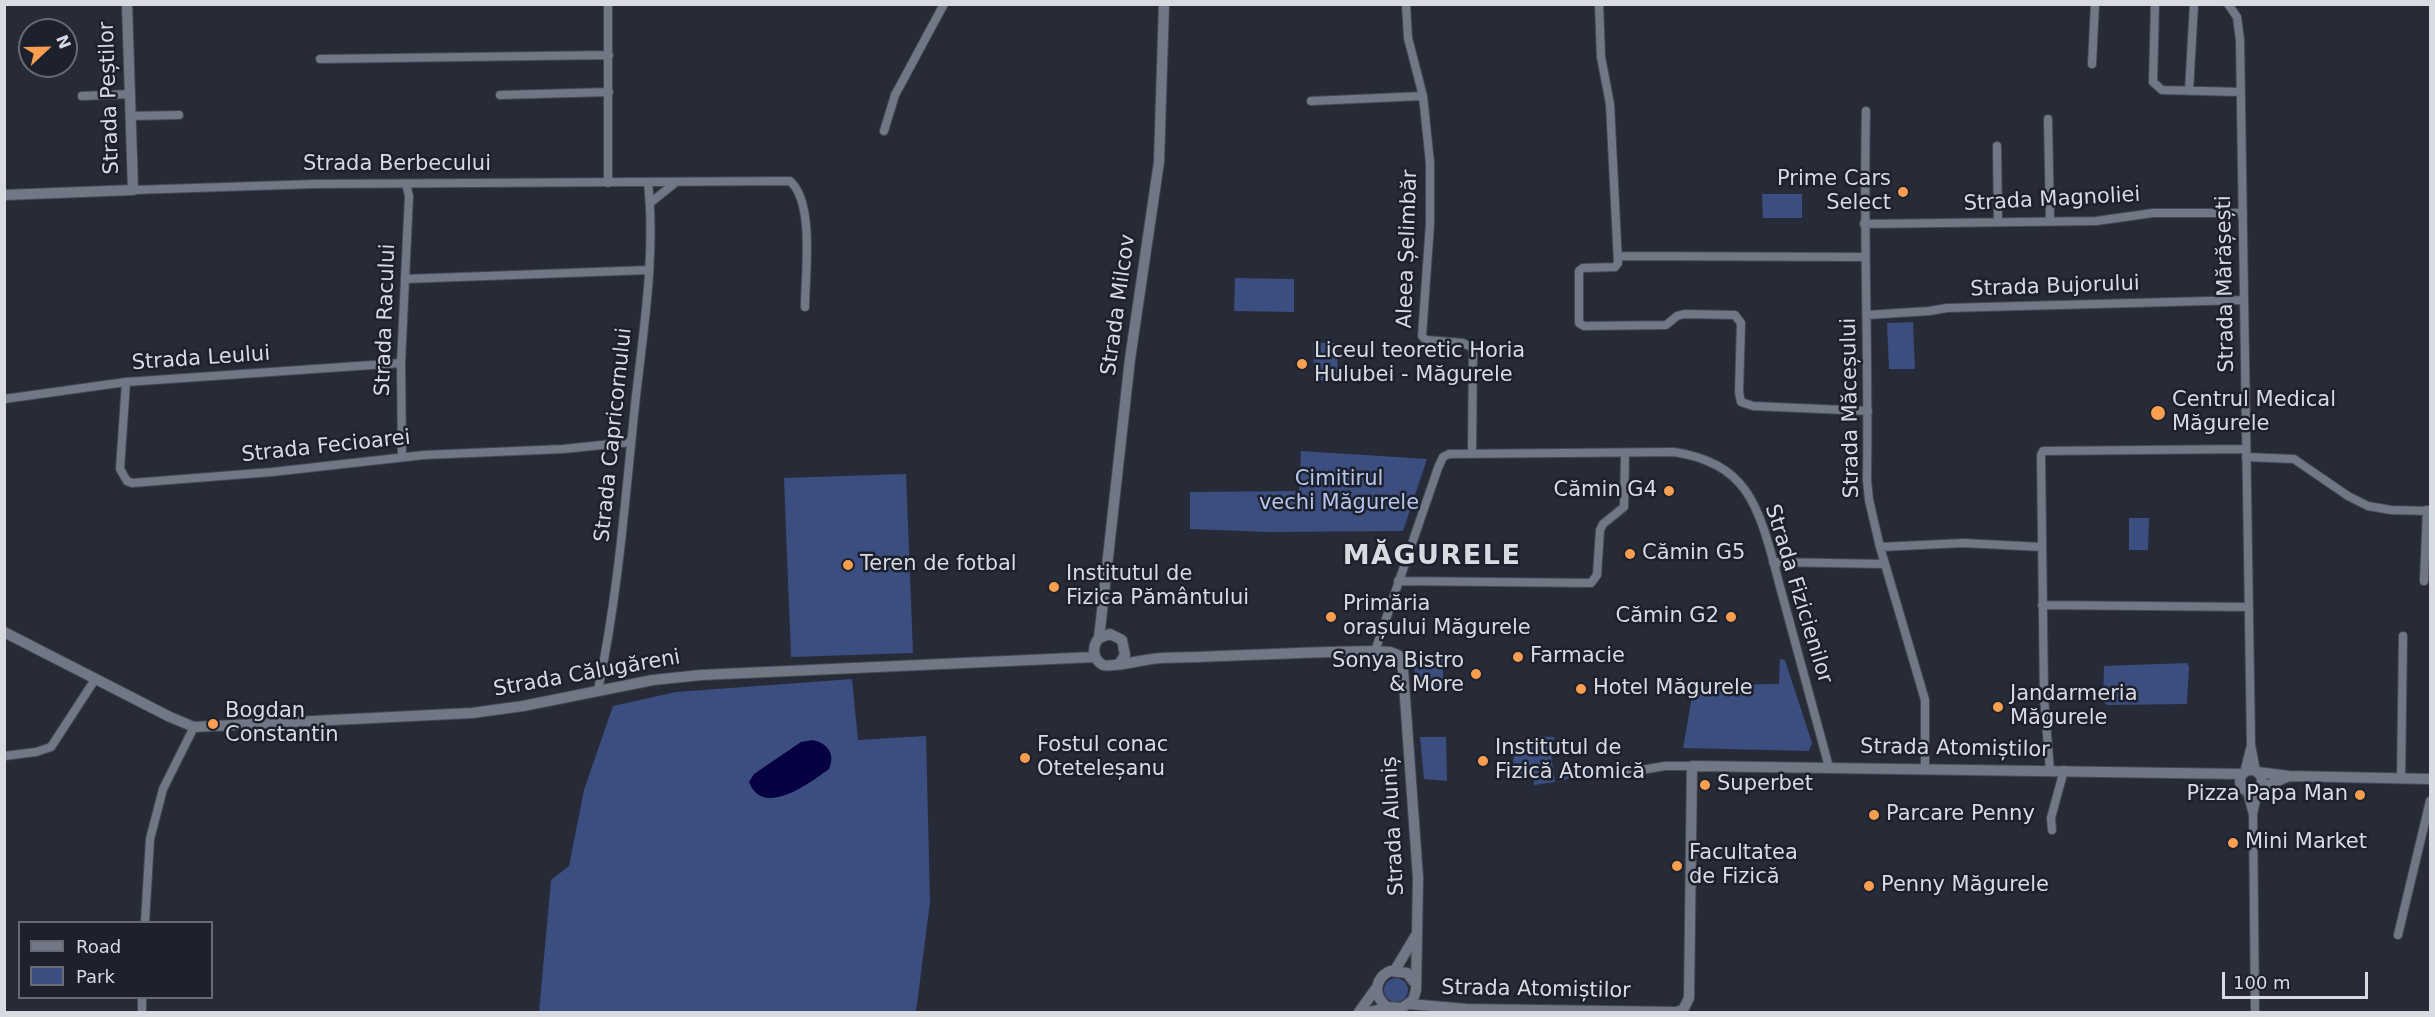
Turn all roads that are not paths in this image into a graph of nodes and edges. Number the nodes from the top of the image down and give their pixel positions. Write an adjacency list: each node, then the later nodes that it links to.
1 (127, 4): 17 (main road, Strada Peștilor)
2 (608, 4): 11 (street)
3 (944, 4): 26 (street)
4 (1164, 4): 64 (main road, Strada Milcov)
5 (1406, 4): 20 (street, Aleea Șelimbăr)
6 (1599, 4): 39 (street)
7 (2095, 4): 13 (street)
8 (2155, 4): 14 (street)
9 (2194, 4): 14 (street)
10 (2231, 5): 16 (street, Strada Mărășești)
11 (609, 55): 12 (street); 15 (street)
12 (320, 59)
13 (2092, 64)
14 (2189, 91): 16 (street)
15 (609, 92): 18 (street); 28 (street)
16 (2241, 92): 35 (street, Strada Mărășești)
17 (130, 94): 19 (street); 24 (main road, Strada Peștilor)
18 (500, 95)
19 (82, 96)
20 (1423, 96): 21 (street); 53 (street, Aleea Șelimbăr)
21 (1311, 101)
22 (1866, 111): 38 (street, Strada Măceșului)
23 (179, 115): 24 (street)
24 (131, 116): 32 (main road, Strada Peștilor)
25 (2048, 119): 36 (street)
26 (884, 131)
27 (1997, 146): 37 (street)
28 (608, 183): 29 (street, Strada Berbecului); 31 (street, Strada Berbecului)
29 (648, 183): 30 (street, Strada Berbecului); 34 (street, Strada Capricornului)
30 (675, 183): 34 (street); 44 (street, Strada Berbecului)
31 (406, 184): 32 (street, Strada Berbecului); 42 (street, Strada Racului)
32 (133, 190): 33 (main road, Strada Berbecului)
33 (4, 195)
34 (650, 203): 41 (street, Strada Capricornului)
35 (2243, 213): 36 (street, Strada Magnoliei); 43 (street, Strada Mărășești)
36 (2050, 221): 37 (street, Strada Magnoliei)
37 (1998, 222): 38 (street, Strada Magnoliei)
38 (1864, 224): 40 (street, Strada Măceșului)
39 (1618, 256): 40 (street); 49 (street)
40 (1864, 257): 45 (street, Strada Măceșului)
41 (649, 270): 42 (street); 50 (street, Strada Capricornului)
42 (405, 279): 46 (street, Strada Racului)
43 (2244, 300): 45 (street, Strada Bujorului); 52 (street, Strada Mărășești)
44 (805, 307)
45 (1867, 315): 49 (street, Strada Măceșului)
46 (401, 363): 47 (street, Strada Leului); 54 (street, Strada Racului)
47 (126, 382): 48 (street, Strada Leului); 54 (street, Strada Fecioarei)
48 (4, 399)
49 (1868, 411): 56 (street, Strada Măceșului)
50 (631, 442): 54 (street, Strada Fecioarei); 75 (street, Strada Capricornului)
51 (1625, 453): 53 (street, Strada Fizicienilor); 58 (street, Strada Fizicienilor); 60 (street)
52 (2246, 453): 55 (street); 57 (street); 63 (street, Strada Mărășești)
53 (1472, 454): 60 (street, Strada Fizicienilor)
54 (402, 457)
55 (2429, 511): 61 (street)
56 (1880, 547): 57 (street); 59 (street, Strada Măceșului)
57 (2042, 547): 62 (street)
58 (1773, 562): 59 (street); 80 (street, Strada Fizicienilor)
59 (1885, 564): 81 (street, Strada Măceșului)
60 (1398, 581): 70 (street, Strada Fizicienilor)
61 (2424, 581)
62 (2042, 605): 63 (street); 82 (street)
63 (2248, 607): 77 (street, Strada Mărășești)
64 (1103, 610): 66 (main road); 68 (main road, Strada Milcov)
65 (4, 632): 74 (main road, Strada Călugăreni)
66 (1114, 634): 68 (main road); 69 (main road)
67 (2403, 636): 87 (street)
68 (1099, 638): 71 (main road)
69 (1125, 644): 72 (main road); 73 (main road)
70 (1374, 651): 72 (main road); 93 (main road, Strada Aluniș)
71 (1095, 657): 73 (main road); 75 (main road, Strada Călugăreni)
72 (1159, 658): 73 (main road)
73 (1119, 664)
74 (96, 678): 76 (main road, Strada Călugăreni); 78 (street)
75 (598, 690): 76 (main road, Strada Călugăreni)
76 (194, 727): 92 (street)
77 (2250, 746): 84 (street, Strada Mărășești); 89 (street, Strada Mărășești)
78 (4, 756)
79 (1692, 766): 80 (main road, Strada Atomiștilor); 85 (street, Strada Atomiștilor); 98 (main road, Strada Atomiștilor)
80 (1829, 767): 81 (main road, Strada Atomiștilor)
81 (1925, 768): 82 (main road, Strada Atomiștilor)
82 (2050, 770): 83 (main road, Strada Atomiștilor)
83 (2064, 770): 89 (main road, Strada Atomiștilor); 91 (street)
84 (2257, 771): 86 (main road); 89 (main road); 89 (main road)
85 (1630, 772)
86 (2289, 776): 87 (main road); 89 (main road)
87 (2401, 778): 88 (main road)
88 (2430, 779)
89 (2248, 784): 102 (street)
90 (2430, 801): 94 (street)
91 (2052, 830)
92 (145, 921)
93 (1418, 932): 95 (main road); 96 (main road, Strada Aluniș)
94 (2398, 935)
95 (1395, 970): 96 (main road); 97 (main road)
96 (1414, 982): 98 (main road)
97 (1377, 986): 99 (main road); 100 (main road)
98 (1412, 1000): 99 (main road)
99 (1390, 1008): 101 (main road)
100 (1359, 1012)
101 (1368, 1012)
102 (2254, 1012)

